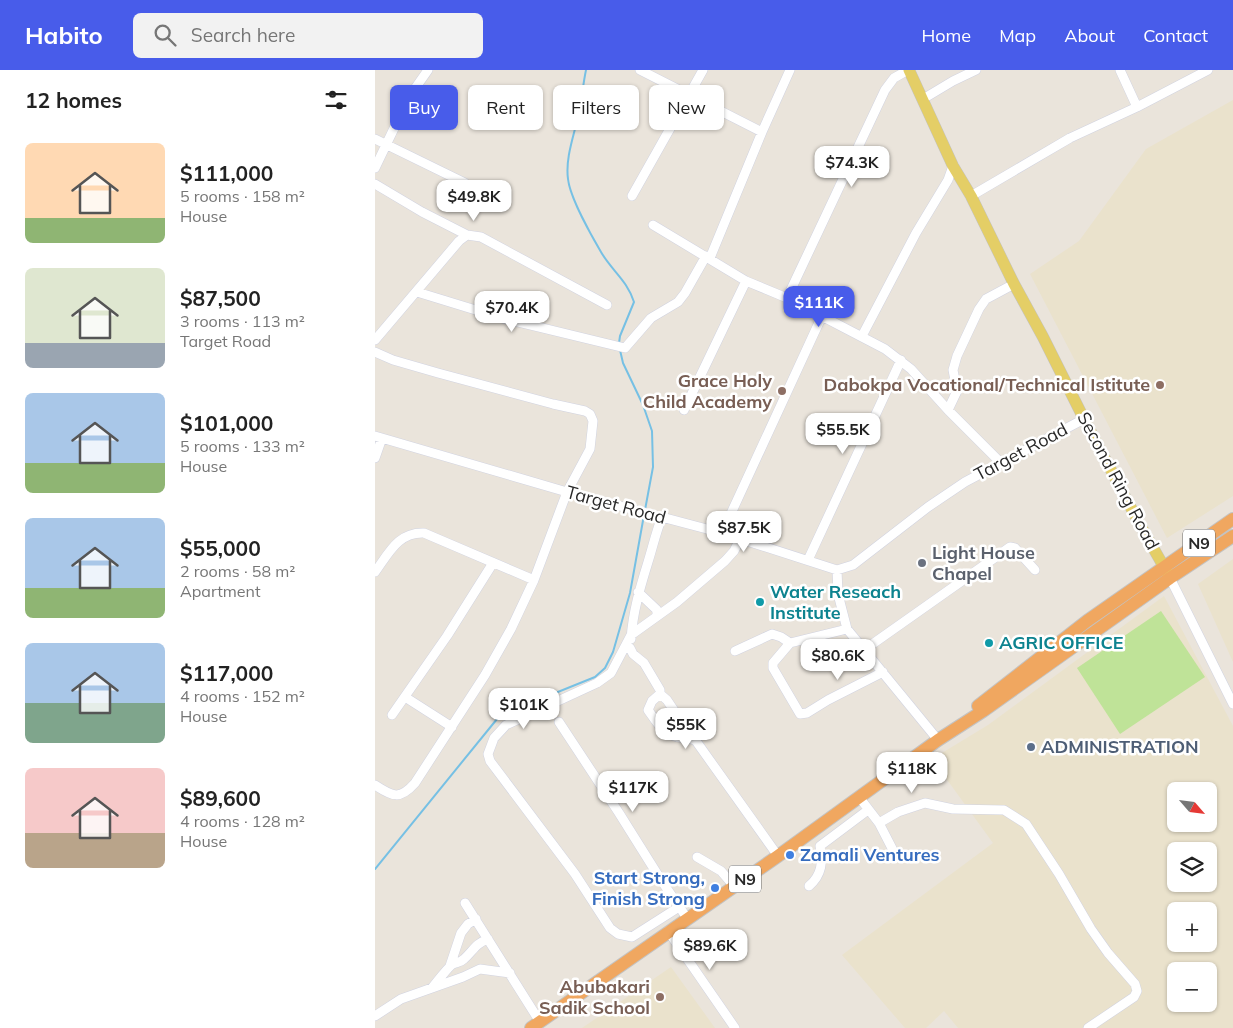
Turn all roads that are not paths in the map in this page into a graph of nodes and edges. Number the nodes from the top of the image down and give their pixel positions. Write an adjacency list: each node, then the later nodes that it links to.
1 (427, 70): 17 (street)
2 (640, 70): 9 (street)
3 (703, 70): 10 (street)
4 (790, 70): 15 (street)
5 (908, 70): 11 (main road, Second Ring Road); 30 (street)
6 (976, 70): 11 (street)
7 (1120, 70): 12 (street)
8 (1208, 70): 12 (street)
9 (669, 85)
10 (695, 85)
11 (923, 98): 18 (main road, Second Ring Road)
12 (1137, 107): 23 (street)
13 (724, 113): 15 (street)
14 (669, 130): 22 (street)
15 (762, 132): 26 (street)
16 (375, 139): 17 (street)
17 (386, 144): 19 (street); 20 (street)
18 (953, 166): 23 (main road, Second Ring Road); 33 (street)
19 (375, 168)
20 (465, 183)
21 (375, 184): 25 (street)
22 (632, 196)
23 (971, 196): 28 (main road, Second Ring Road)
24 (653, 225): 26 (street)
25 (467, 235): 29 (street); 31 (street)
26 (708, 257): 27 (street); 29 (street)
27 (746, 281): 30 (street); 37 (street)
28 (1014, 284): 38 (street); 39 (main road, Second Ring Road)
29 (417, 292): 34 (street)
30 (787, 298): 32 (street)
31 (607, 305)
32 (822, 316): 33 (street); 46 (street)
33 (863, 336): 36 (street)
34 (375, 340)
35 (375, 352): 43 (street)
36 (901, 360): 38 (street); 49 (street)
37 (684, 410)
38 (948, 410): 42 (street)
39 (1084, 419): 42 (street, Target Road); 54 (main road, Second Ring Road)
40 (379, 437): 41 (street); 43 (street, Target Road)
41 (375, 458)
42 (1000, 462): 51 (street, Target Road)
43 (567, 492): 44 (street, Target Road); 55 (street)
44 (660, 516): 46 (street, Target Road); 56 (street)
45 (1233, 519): 54 (highway, N9)
46 (722, 533): 48 (street, Target Road)
47 (1233, 536): 54 (highway, N9)
48 (740, 539): 49 (street, Target Road); 57 (street)
49 (808, 560): 51 (street, Target Road)
50 (493, 563): 53 (street); 55 (street); 67 (street)
51 (837, 570): 58 (street)
52 (1035, 570): 62 (street)
53 (375, 572)
54 (1167, 572): 68 (street, Second Ring Road); 73 (highway, N9)
55 (534, 580): 71 (street)
56 (638, 592): 57 (street); 59 (street)
57 (657, 616): 59 (street)
58 (847, 629): 60 (street); 62 (street)
59 (631, 635): 61 (street); 64 (street)
60 (790, 643): 63 (street); 65 (street)
61 (630, 648): 64 (street); 66 (street)
62 (864, 650): 65 (street)
63 (735, 651)
64 (618, 658): 84 (street)
65 (883, 672): 73 (street)
66 (660, 694): 72 (street); 72 (street)
67 (405, 697): 69 (street); 71 (street)
68 (1233, 704)
69 (392, 715)
70 (559, 722): 84 (street)
71 (452, 727): 74 (street)
72 (693, 739): 78 (street)
73 (938, 740): 75 (highway, N9)
74 (375, 785)
75 (859, 797): 76 (street); 78 (highway, N9)
76 (868, 810): 77 (street); 82 (street)
77 (879, 823): 79 (street); 95 (street)
78 (778, 856): 81 (highway, N9)
79 (897, 856)
80 (697, 857): 81 (street)
81 (734, 886): 85 (highway, N9)
82 (809, 886)
83 (465, 903): 86 (street)
84 (679, 907): 85 (street)
85 (687, 918): 87 (highway, N9)
86 (475, 919): 88 (street); 89 (street)
87 (668, 931): 93 (highway, N9); 94 (street)
88 (488, 939): 89 (street); 90 (street)
89 (450, 966): 91 (street)
90 (510, 973): 91 (street); 93 (street)
91 (432, 988): 92 (street)
92 (375, 1016)
93 (535, 1025)
94 (731, 1026)
95 (1088, 1028)

